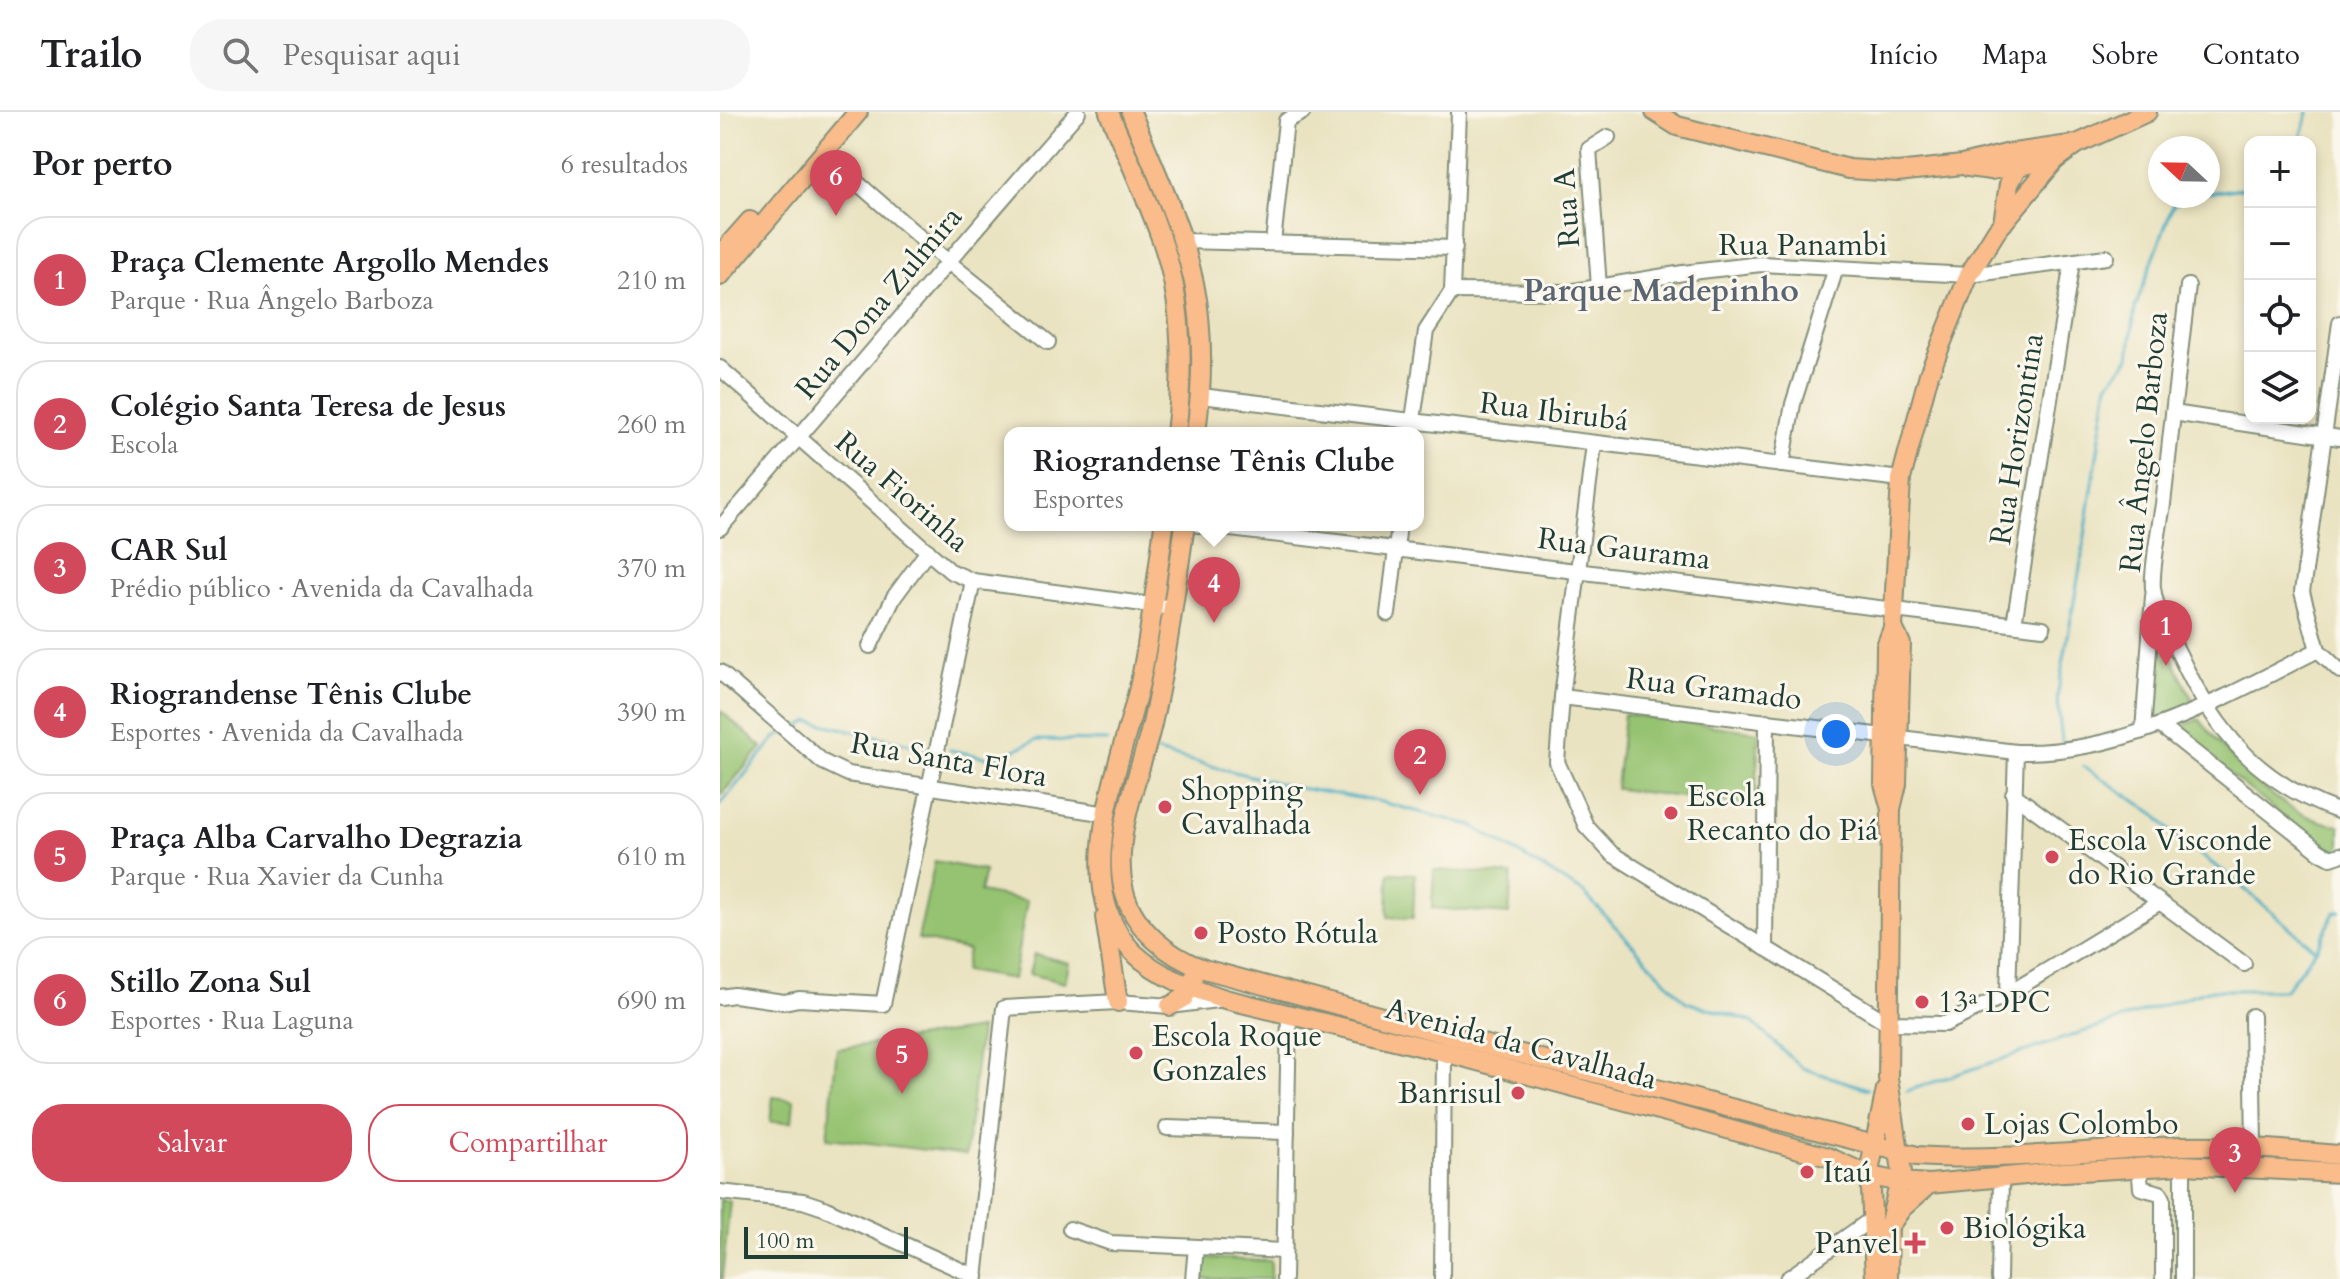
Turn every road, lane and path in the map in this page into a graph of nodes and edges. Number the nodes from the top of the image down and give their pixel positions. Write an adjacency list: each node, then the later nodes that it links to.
1 (842, 112): 20 (main road)
2 (858, 112): 11 (main road)
3 (1078, 112): 22 (street, Rua Dona Zulmira)
4 (1109, 112): 36 (main road)
5 (1131, 112): 17 (main road)
6 (1303, 112): 18 (street)
7 (1459, 112): 19 (street)
8 (1655, 112): 13 (main road)
9 (2147, 112): 12 (main road)
10 (1608, 137): 28 (street, Rua A)
11 (823, 153): 22 (street); 26 (main road)
12 (2053, 153): 13 (main road); 14 (main road); 15 (main road)
13 (1974, 165): 14 (main road); 16 (main road)
14 (2018, 166): 15 (main road); 16 (main road)
15 (2025, 198): 16 (main road)
16 (2004, 215): 25 (main road)
17 (1183, 241): 18 (street); 33 (main road)
18 (1273, 243): 19 (street)
19 (1455, 248): 29 (street)
20 (720, 255)
21 (2106, 257): 23 (street, Rua Panambi)
22 (947, 261): 31 (street); 40 (street, Rua Dona Zulmira)
23 (2072, 262): 25 (street, Rua Panambi); 59 (street, Rua Horizontina)
24 (1836, 268): 25 (street, Rua Panambi); 28 (street, Rua Panambi); 43 (street)
25 (1969, 275): 44 (main road)
26 (720, 276)
27 (2188, 286): 34 (street, Rua Ângelo Barboza)
28 (1599, 287): 29 (street, Rua Panambi)
29 (1452, 291): 35 (street)
30 (2340, 323): 39 (street)
31 (1048, 342)
32 (720, 368): 40 (street, Rua Fiorinha)
33 (1201, 396): 35 (street, Rua Ibirubá); 37 (main road)
34 (2173, 413): 39 (street); 54 (street, Rua Ângelo Barboza)
35 (1412, 426)
36 (1177, 427)
37 (1197, 427)
38 (1424, 427): 42 (street, Rua Ibirubá)
39 (2323, 435): 41 (street); 62 (street)
40 (800, 437): 45 (street, Rua Dona Zulmira); 51 (street, Rua Fiorinha)
41 (2340, 438)
42 (1594, 444): 43 (street, Rua Ibirubá); 52 (street)
43 (1782, 465): 44 (street, Rua Ibirubá)
44 (1901, 479): 58 (main road)
45 (720, 528)
46 (1163, 531): 55 (main road, Avenida da Cavalhada)
47 (1184, 531): 56 (main road, Avenida da Cavalhada)
48 (1250, 531): 50 (street, Rua Gaurama)
49 (1398, 531): 50 (street)
50 (1396, 548): 52 (street, Rua Gaurama); 57 (street)
51 (928, 551): 53 (street, Rua Fiorinha); 61 (street)
52 (1577, 570): 58 (street, Rua Gaurama); 65 (street)
53 (973, 581): 55 (street, Rua Fiorinha); 72 (street)
54 (2153, 588): 66 (street, Rua Ângelo Barboza); 69 (street)
55 (1153, 606): 56 (street, Rua Fiorinha); 75 (main road, Avenida da Cavalhada)
56 (1173, 608): 77 (main road, Avenida da Cavalhada)
57 (1388, 614)
58 (1893, 618): 59 (street, Rua Gaurama); 70 (main road)
59 (2014, 624): 60 (street, Rua Gaurama)
60 (2043, 628)
61 (870, 646)
62 (2318, 650): 63 (street); 66 (street, Rua Gramado)
63 (2340, 671)
64 (720, 672): 72 (street, Rua Santa Flora)
65 (1562, 697): 67 (street, Rua Gramado); 80 (street)
66 (2206, 707): 68 (street, Rua Gramado); 74 (street, Rua Ângelo Barboza)
67 (1767, 721): 70 (street, Rua Gramado); 80 (street)
68 (2161, 726): 69 (street, Rua Gramado); 76 (street)
69 (2143, 731): 71 (street, Rua Gramado)
70 (1891, 736): 71 (street, Rua Gramado); 91 (main road)
71 (2016, 752): 73 (street)
72 (930, 786): 75 (street, Rua Santa Flora); 85 (street)
73 (2013, 794): 79 (street); 84 (street)
74 (2340, 812)
75 (1107, 814): 77 (main road); 78 (main road, Avenida da Cavalhada)
76 (2340, 855)
77 (1122, 877): 82 (main road, Avenida da Cavalhada)
78 (1102, 890): 83 (main road, Avenida da Cavalhada); 87 (main road)
79 (2160, 902): 81 (street); 84 (street)
80 (1765, 948): 91 (street)
81 (2244, 964)
82 (1197, 966): 83 (main road); 92 (main road, Avenida da Cavalhada)
83 (1190, 988): 86 (main road, Avenida da Cavalhada); 88 (main road)
84 (2008, 994): 91 (street)
85 (720, 997)
86 (1225, 999): 88 (street); 89 (main road, Avenida da Cavalhada)
87 (1118, 1002): 88 (street); 113 (street)
88 (1170, 1006)
89 (1289, 1013): 93 (main road, Avenida da Cavalhada); 96 (street)
90 (2252, 1016): 98 (street)
91 (1888, 1023): 94 (main road)
92 (1494, 1047): 93 (main road); 97 (main road, Avenida da Cavalhada)
93 (1444, 1052): 104 (main road, Avenida da Cavalhada); 116 (street)
94 (1888, 1078): 97 (main road); 99 (main road)
95 (1167, 1128): 96 (street)
96 (1287, 1132): 112 (street)
97 (1873, 1146): 99 (main road, Avenida da Cavalhada); 104 (main road)
98 (2254, 1148): 99 (main road, Avenida da Cavalhada); 100 (main road, Avenida da Cavalhada)
99 (1899, 1152): 106 (main road)
100 (2340, 1155)
101 (2183, 1165): 102 (main road, Avenida da Cavalhada); 103 (main road, Avenida da Cavalhada); 122 (street)
102 (2139, 1167): 105 (main road, Avenida da Cavalhada); 121 (street)
103 (2340, 1173)
104 (1870, 1176): 106 (main road, Avenida da Cavalhada); 109 (main road)
105 (2001, 1178): 107 (main road, Avenida da Cavalhada); 120 (street)
106 (1901, 1182): 107 (main road, Avenida da Cavalhada); 109 (main road)
107 (1929, 1184): 109 (main road)
108 (720, 1192): 113 (street)
109 (1881, 1222): 117 (street); 118 (main road); 119 (main road)
110 (1070, 1229): 111 (street)
111 (1196, 1247): 112 (street); 114 (street)
112 (1284, 1251): 115 (street)
113 (976, 1278)
114 (1193, 1279)
115 (1284, 1279)
116 (1442, 1279)
117 (1787, 1279)
118 (1875, 1279)
119 (1888, 1279)
120 (1999, 1279)
121 (2163, 1279)
122 (2183, 1279)

